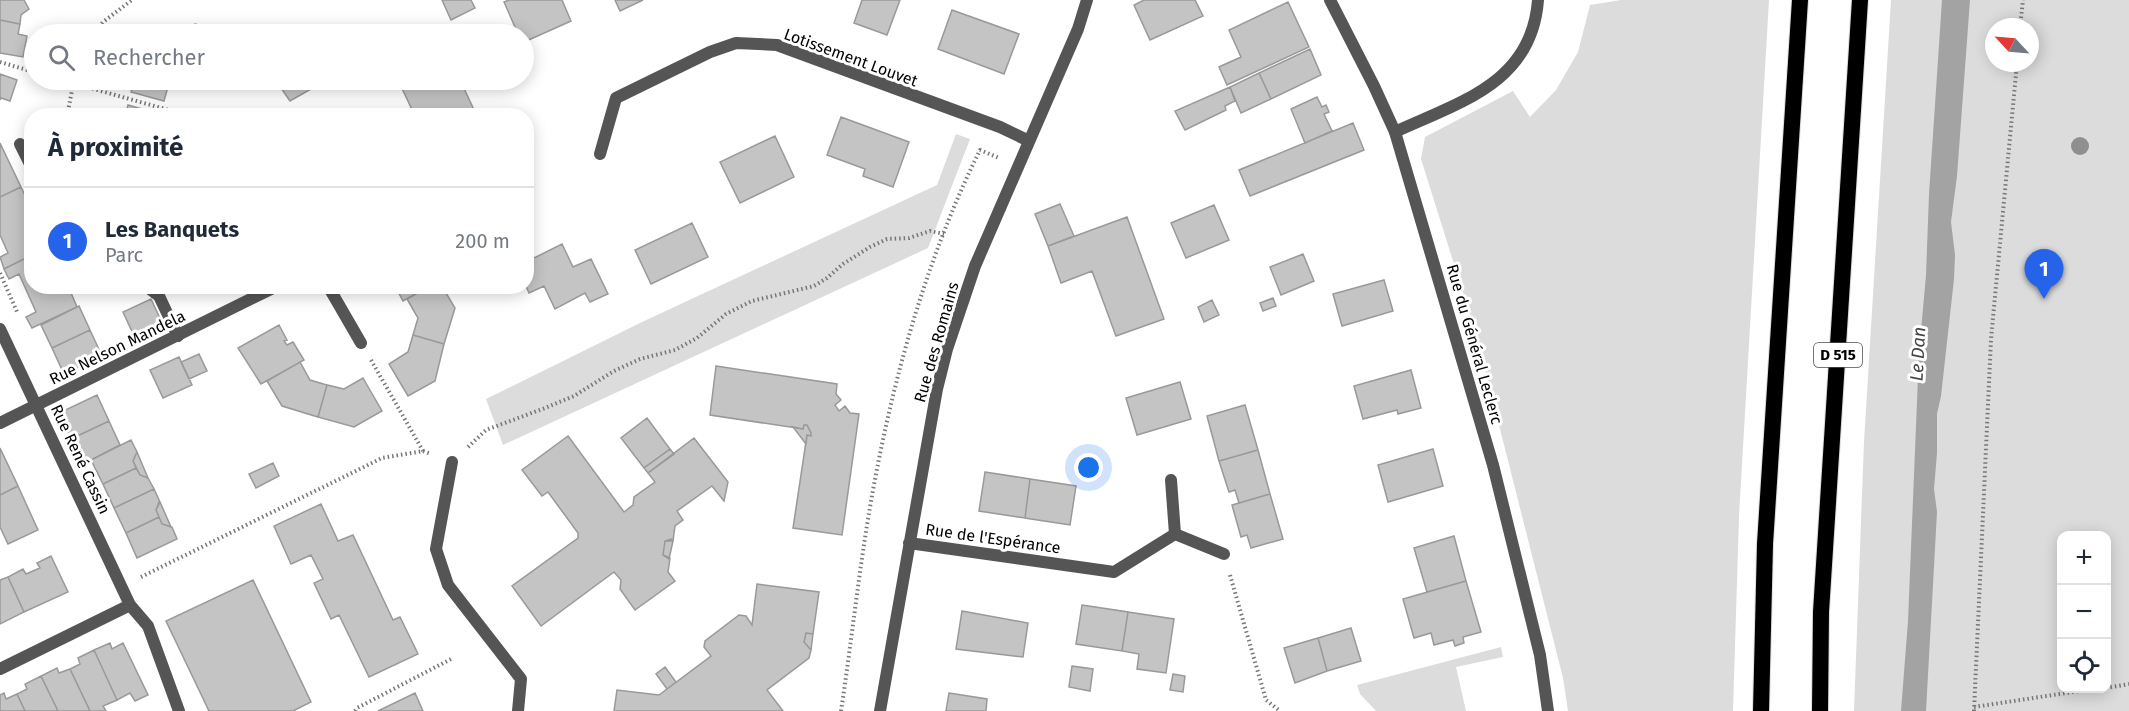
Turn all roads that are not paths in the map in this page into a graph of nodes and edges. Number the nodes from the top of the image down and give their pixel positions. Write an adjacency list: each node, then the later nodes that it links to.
1 (1087, 0): 7 (street, Rue des Romains)
2 (1330, 0): 6 (street, Rue du Général Leclerc)
3 (1539, 0): 6 (street)
4 (1800, 0): 30 (highway)
5 (1860, 0): 31 (highway, D 515)
6 (1395, 132): 29 (street, Rue du Général Leclerc)
7 (1029, 141): 10 (street, Lotissement Louvet); 22 (street, Rue des Romains)
8 (20, 144): 9 (street)
9 (24, 152)
10 (600, 154)
11 (156, 294): 15 (street)
12 (261, 294): 15 (street, Rue Nelson Mandela)
13 (333, 294): 16 (street)
14 (0, 329): 17 (street, Rue René Cassin)
15 (178, 336): 17 (street, Rue Nelson Mandela)
16 (361, 343)
17 (37, 405): 18 (street, Rue Nelson Mandela); 24 (street, Rue René Cassin)
18 (0, 423)
19 (452, 462): 27 (street)
20 (1171, 480): 21 (street)
21 (1175, 534): 22 (street, Rue de l'Espérance); 23 (street)
22 (909, 543): 28 (street, Rue des Romains)
23 (1224, 554)
24 (130, 605): 25 (street); 26 (street, Rue René Cassin)
25 (0, 669)
26 (179, 711)
27 (518, 711)
28 (880, 711)
29 (1548, 711)
30 (1761, 711)
31 (1820, 711)

